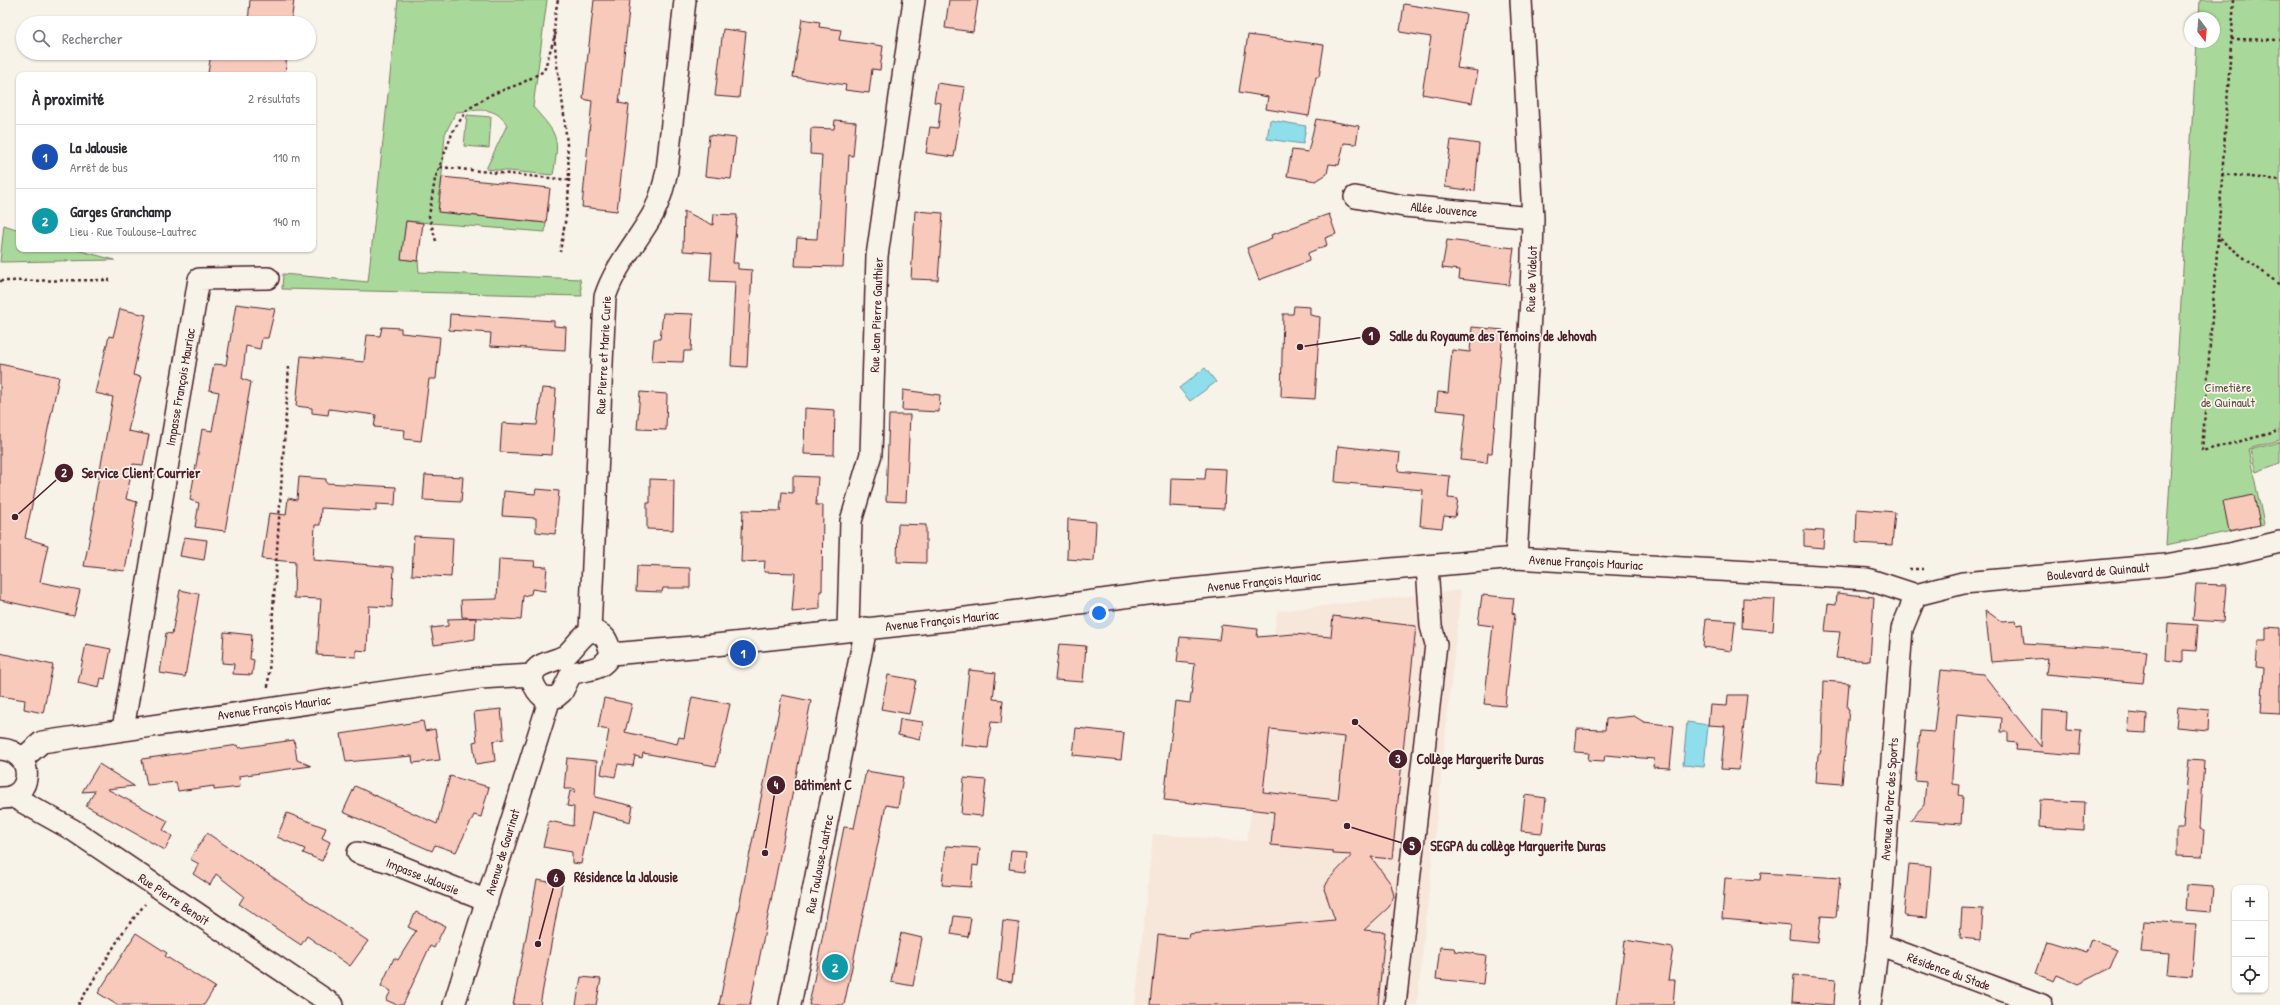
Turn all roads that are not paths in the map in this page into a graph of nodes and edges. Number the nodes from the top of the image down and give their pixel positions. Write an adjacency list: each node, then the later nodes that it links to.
1 (685, 0): 12 (street, Rue Pierre et Marie Curie)
2 (914, 0): 11 (street, Rue Jean Pierre Gauthier)
3 (1521, 0): 5 (street, Rue de Videlot)
4 (1355, 197): 5 (street, Allée Jouvence)
5 (1533, 218): 8 (street, Rue de Videlot)
6 (268, 278): 16 (street, Impasse François Mauriac)
7 (2280, 542): 10 (street, Boulevard de Quinault)
8 (1516, 558): 9 (street, Avenue François Mauriac); 10 (street, Avenue François Mauriac)
9 (1428, 571): 11 (street, Avenue François Mauriac); 26 (street)
10 (1916, 595): 22 (street, Avenue du Parc des Sports)
11 (857, 628): 13 (street, Avenue François Mauriac); 25 (street, Rue Toulouse-Lautrec)
12 (590, 631): 13 (street); 14 (street)
13 (611, 654): 15 (street)
14 (533, 675): 15 (street); 16 (street, Avenue François Mauriac)
15 (550, 698): 21 (street, Avenue de Gourinat)
16 (123, 729): 18 (street, Avenue François Mauriac)
17 (0, 749): 18 (street)
18 (22, 759): 19 (street)
19 (6, 797): 23 (street, Rue Pierre Benoît)
20 (358, 853): 21 (street, Impasse Jalousie)
21 (487, 901): 24 (street, Avenue de Gourinat)
22 (1878, 944): 27 (street, Avenue du Parc des Sports); 28 (street, Résidence du Stade)
23 (333, 1005)
24 (454, 1005)
25 (790, 1005)
26 (1395, 1005)
27 (1870, 1005)
28 (2042, 1005)

